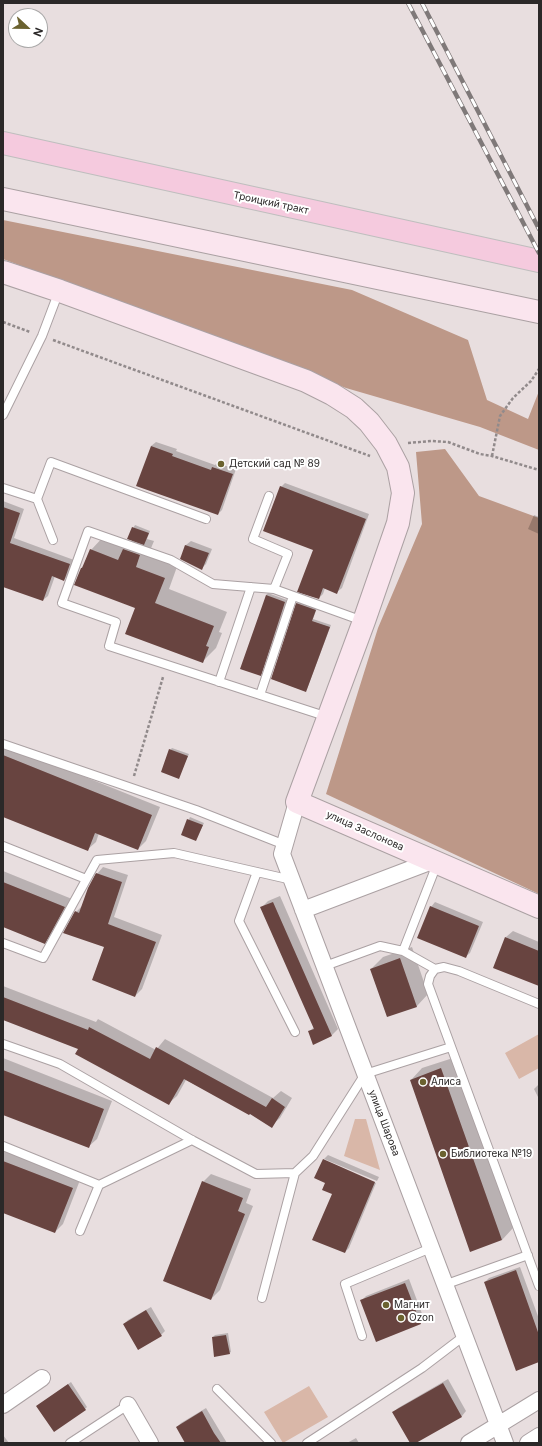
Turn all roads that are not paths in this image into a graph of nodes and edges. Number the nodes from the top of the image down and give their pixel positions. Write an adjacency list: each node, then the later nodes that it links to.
1 (3, 143): 3 (main road, Троицкий тракт)
2 (3, 199): 6 (street)
3 (539, 261)
4 (3, 272): 5 (street)
5 (60, 291): 7 (lane); 16 (street)
6 (539, 312)
7 (3, 415)
8 (3, 488): 10 (lane)
9 (269, 496): 14 (lane)
10 (37, 499): 11 (lane); 12 (lane)
11 (206, 519)
12 (53, 540)
13 (251, 587): 14 (lane); 17 (lane); 17 (lane)
14 (274, 589): 15 (lane)
15 (293, 596): 16 (lane); 18 (lane)
16 (364, 621): 19 (street)
17 (219, 682): 18 (lane)
18 (260, 695): 19 (lane)
19 (329, 717): 21 (street)
20 (3, 744): 22 (lane)
21 (297, 802): 22 (street, улица Шарова); 24 (street, улица Заслонова)
22 (285, 844): 27 (street, улица Шарова)
23 (3, 846): 26 (lane)
24 (435, 862): 28 (street, улица Заслонова); 29 (street); 31 (lane)
25 (256, 872): 26 (lane); 27 (lane); 35 (lane)
26 (86, 879): 30 (lane)
27 (292, 880): 29 (street, улица Шарова)
28 (539, 907)
29 (303, 910): 32 (street, улица Шарова)
30 (3, 943)
31 (403, 951): 32 (lane); 33 (lane)
32 (324, 966): 38 (street, улица Шарова)
33 (435, 969): 34 (lane); 37 (lane)
34 (539, 1004)
35 (295, 1032)
36 (3, 1044): 39 (lane)
37 (451, 1047): 38 (lane); 45 (lane)
38 (365, 1074): 41 (lane); 44 (street, улица Шарова)
39 (192, 1140): 41 (lane); 42 (lane)
40 (3, 1146): 42 (lane)
41 (295, 1173): 48 (lane)
42 (99, 1185): 43 (lane)
43 (80, 1231)
44 (431, 1248): 46 (street, улица Шарова); 49 (lane)
45 (528, 1255): 46 (lane); 47 (lane)
46 (444, 1285): 50 (street, улица Шарова)
47 (539, 1286)
48 (262, 1298)
49 (362, 1336)
50 (464, 1336): 56 (street, улица Шарова); 61 (lane)
51 (42, 1378): 54 (street)
52 (217, 1389): 60 (lane)
53 (539, 1400): 56 (street)
54 (3, 1405)
55 (128, 1405): 58 (lane); 59 (street)
56 (498, 1426): 62 (street); 63 (street, улица Шарова)
57 (539, 1436): 64 (street)
58 (70, 1443)
59 (150, 1443)
60 (271, 1443)
61 (307, 1443)
62 (469, 1443)
63 (505, 1443)
64 (528, 1443)

